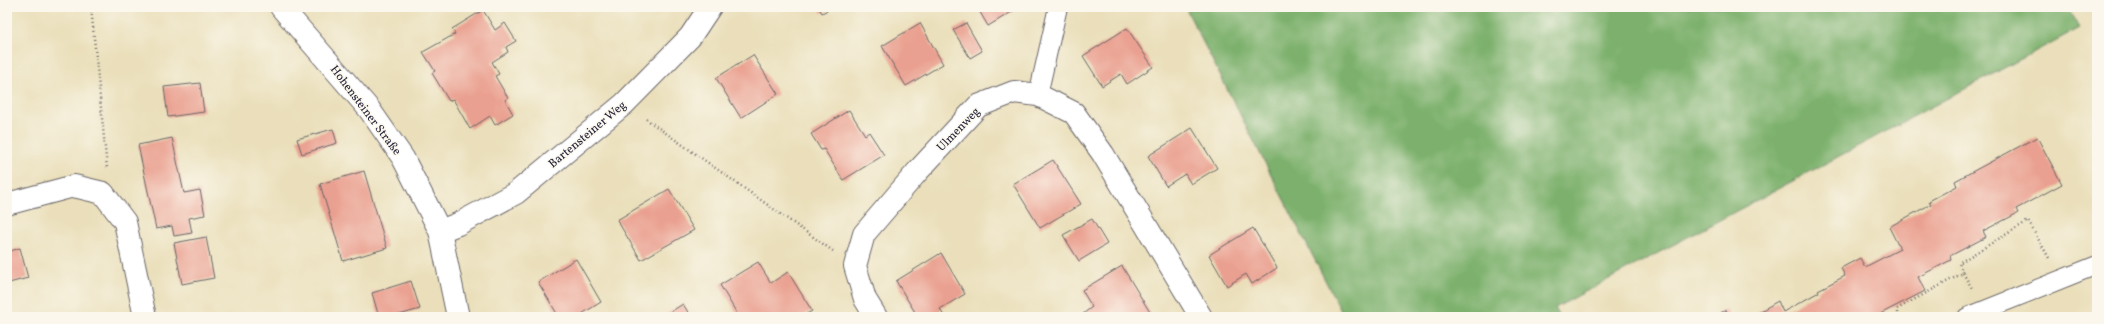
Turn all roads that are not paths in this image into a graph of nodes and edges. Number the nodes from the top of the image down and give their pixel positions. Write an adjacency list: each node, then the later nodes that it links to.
1 (281, 7): 6 (street, Hohensteiner Straße)
2 (710, 7): 6 (street, Bartensteiner Weg)
3 (1058, 7): 4 (lane)
4 (1038, 95): 8 (street, Ulmenweg); 11 (street, Ulmenweg)
5 (7, 204): 9 (street)
6 (440, 231): 10 (street, Hohensteiner Straße)
7 (2097, 265): 12 (lane)
8 (872, 316)
9 (145, 317)
10 (458, 317)
11 (1202, 317)
12 (1967, 317)

